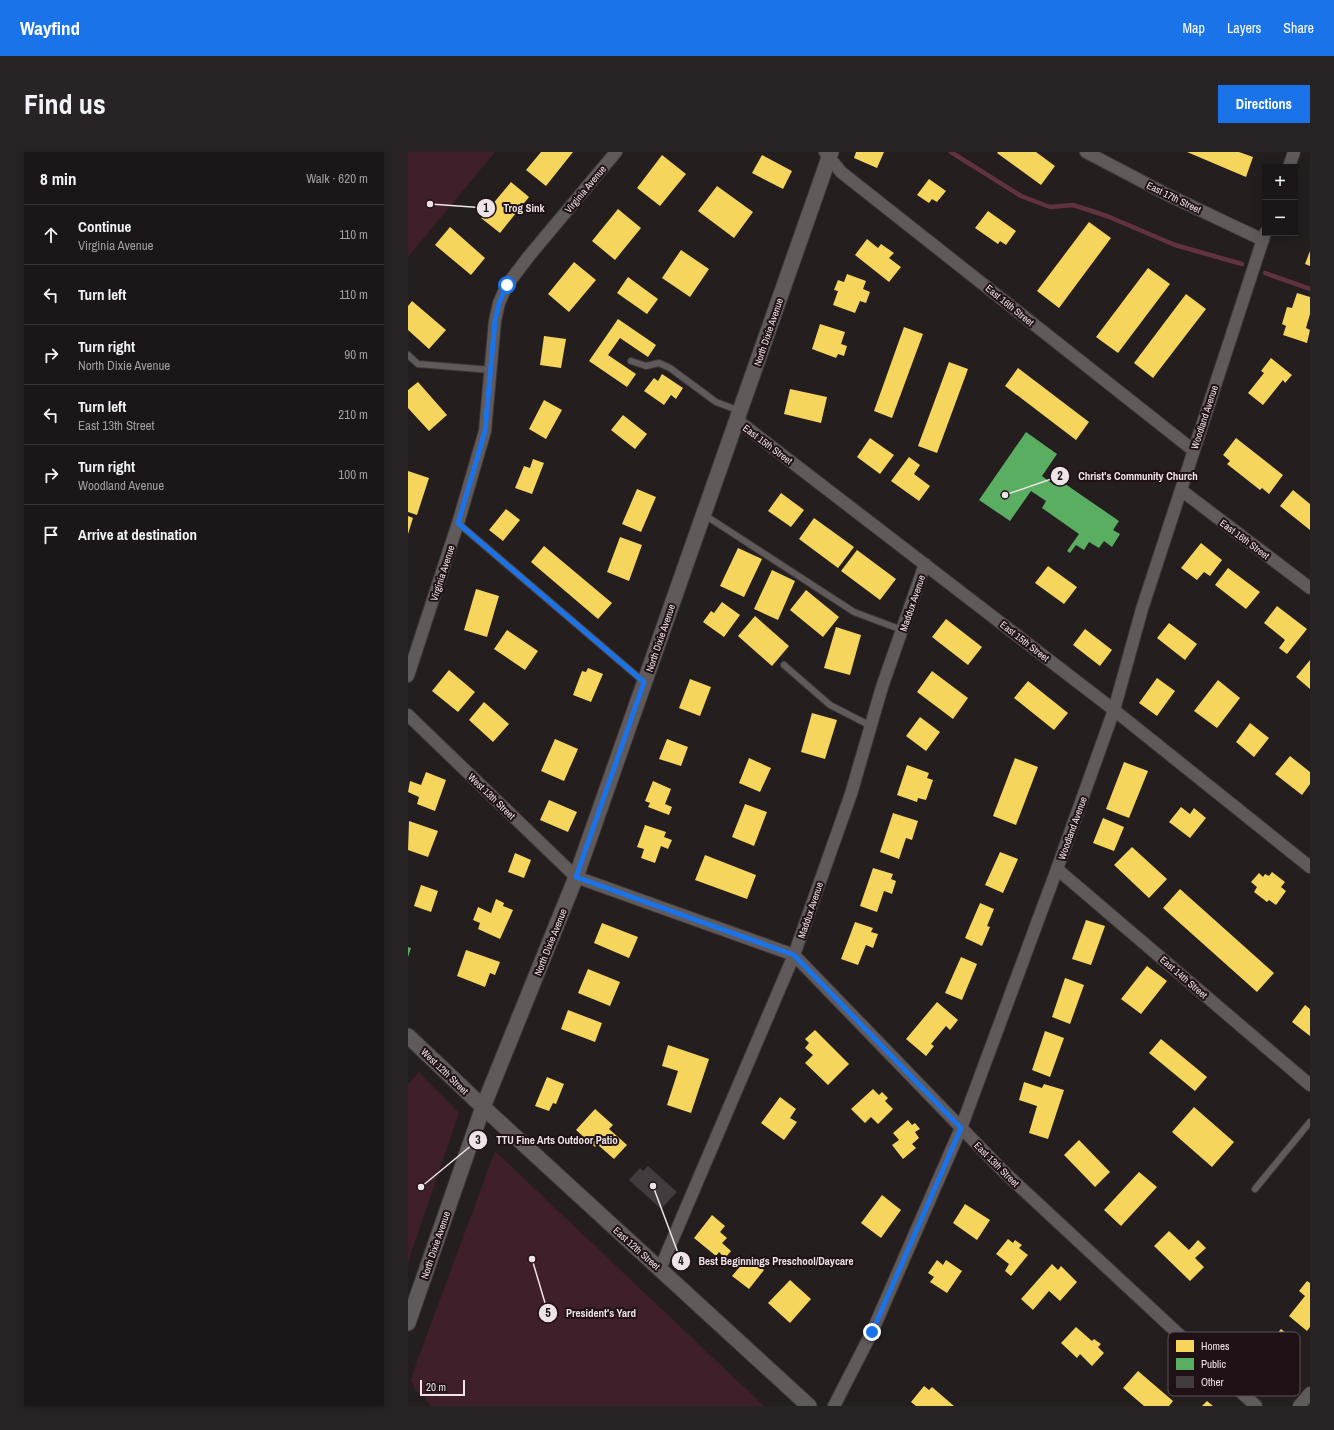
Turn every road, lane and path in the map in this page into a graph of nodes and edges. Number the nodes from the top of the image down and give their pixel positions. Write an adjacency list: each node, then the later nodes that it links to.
1 (616, 152): 10 (street, Virginia Avenue)
2 (1086, 152): 6 (street, East 17th Street)
3 (1294, 152): 5 (street)
4 (828, 154): 11 (street, North Dixie Avenue); 12 (street, East 16th Street)
5 (1289, 164)
6 (1262, 235)
7 (1264, 236): 12 (street, Woodland Avenue)
8 (408, 356): 10 (lane)
9 (631, 361): 11 (lane)
10 (491, 370): 15 (street, Virginia Avenue)
11 (738, 415): 14 (street, North Dixie Avenue); 16 (street, East 15th Street)
12 (1193, 450): 13 (street, Woodland Avenue)
13 (1181, 490): 17 (street, East 16th Street); 22 (street, Woodland Avenue)
14 (704, 514): 18 (lane); 21 (street, North Dixie Avenue)
15 (458, 523): 20 (street, Virginia Avenue); 21 (lane)
16 (925, 564): 18 (street, Maddux Avenue); 22 (street, East 15th Street)
17 (1310, 588)
18 (902, 630): 24 (street, Maddux Avenue)
19 (784, 665): 24 (lane)
20 (408, 676)
21 (644, 682): 27 (street, North Dixie Avenue)
22 (1114, 710): 25 (street, East 15th Street); 26 (street, Woodland Avenue)
23 (408, 715): 27 (street, West 13th Street)
24 (871, 726): 28 (street, Maddux Avenue)
25 (1310, 867)
26 (1057, 869): 30 (street, East 14th Street); 33 (street, Woodland Avenue)
27 (576, 877): 28 (street, East 13th Street); 31 (street, North Dixie Avenue)
28 (794, 955): 33 (street, East 13th Street); 35 (street, Maddux Avenue)
29 (408, 1036): 31 (street, West 12th Street)
30 (1310, 1085)
31 (483, 1107): 35 (street, East 12th Street); 36 (street, North Dixie Avenue)
32 (1310, 1122): 34 (lane)
33 (961, 1128): 37 (street, East 13th Street); 41 (street, Woodland Avenue)
34 (1255, 1189)
35 (660, 1269): 40 (street, East 12th Street)
36 (408, 1323)
37 (1176, 1332)
38 (1310, 1393): 43 (street)
39 (1245, 1396): 42 (street, East 13th Street)
40 (809, 1406)
41 (834, 1406)
42 (1256, 1406)
43 (1299, 1406)

